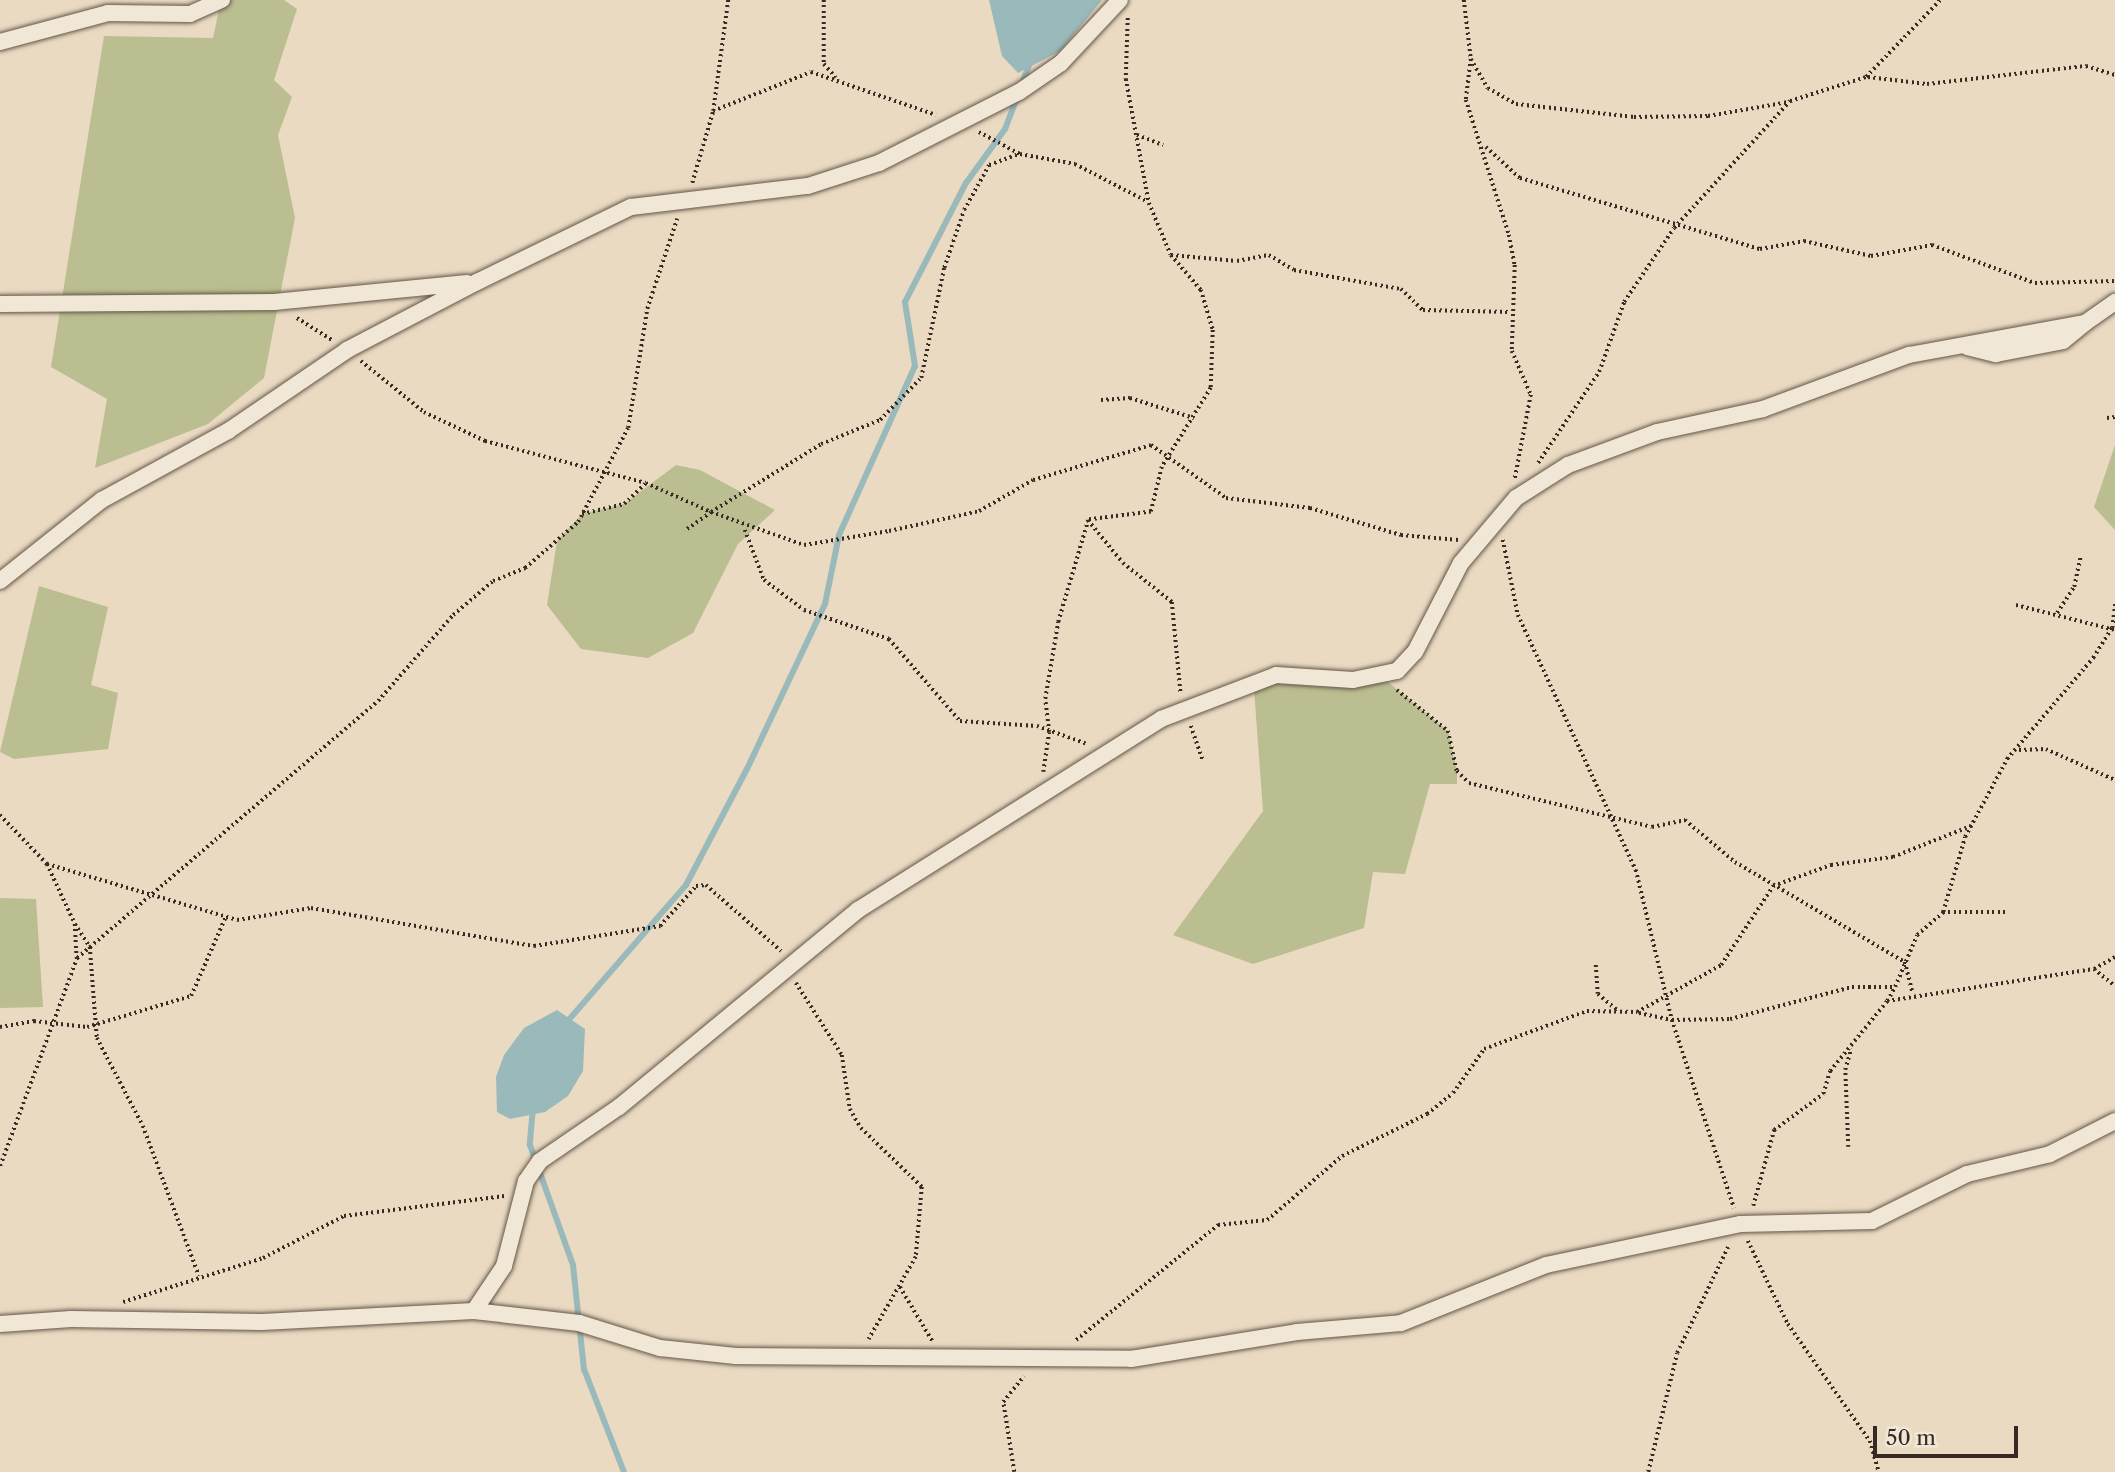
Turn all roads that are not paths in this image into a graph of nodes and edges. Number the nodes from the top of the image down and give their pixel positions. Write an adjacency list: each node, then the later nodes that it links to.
1 (222, 0): 3 (street)
2 (1124, 7): 4 (street)
3 (0, 42)
4 (477, 282): 6 (street); 7 (street)
5 (2115, 302): 9 (street)
6 (0, 304)
7 (0, 581)
8 (2115, 1121): 9 (street)
9 (474, 1311): 10 (street)
10 (0, 1324)

